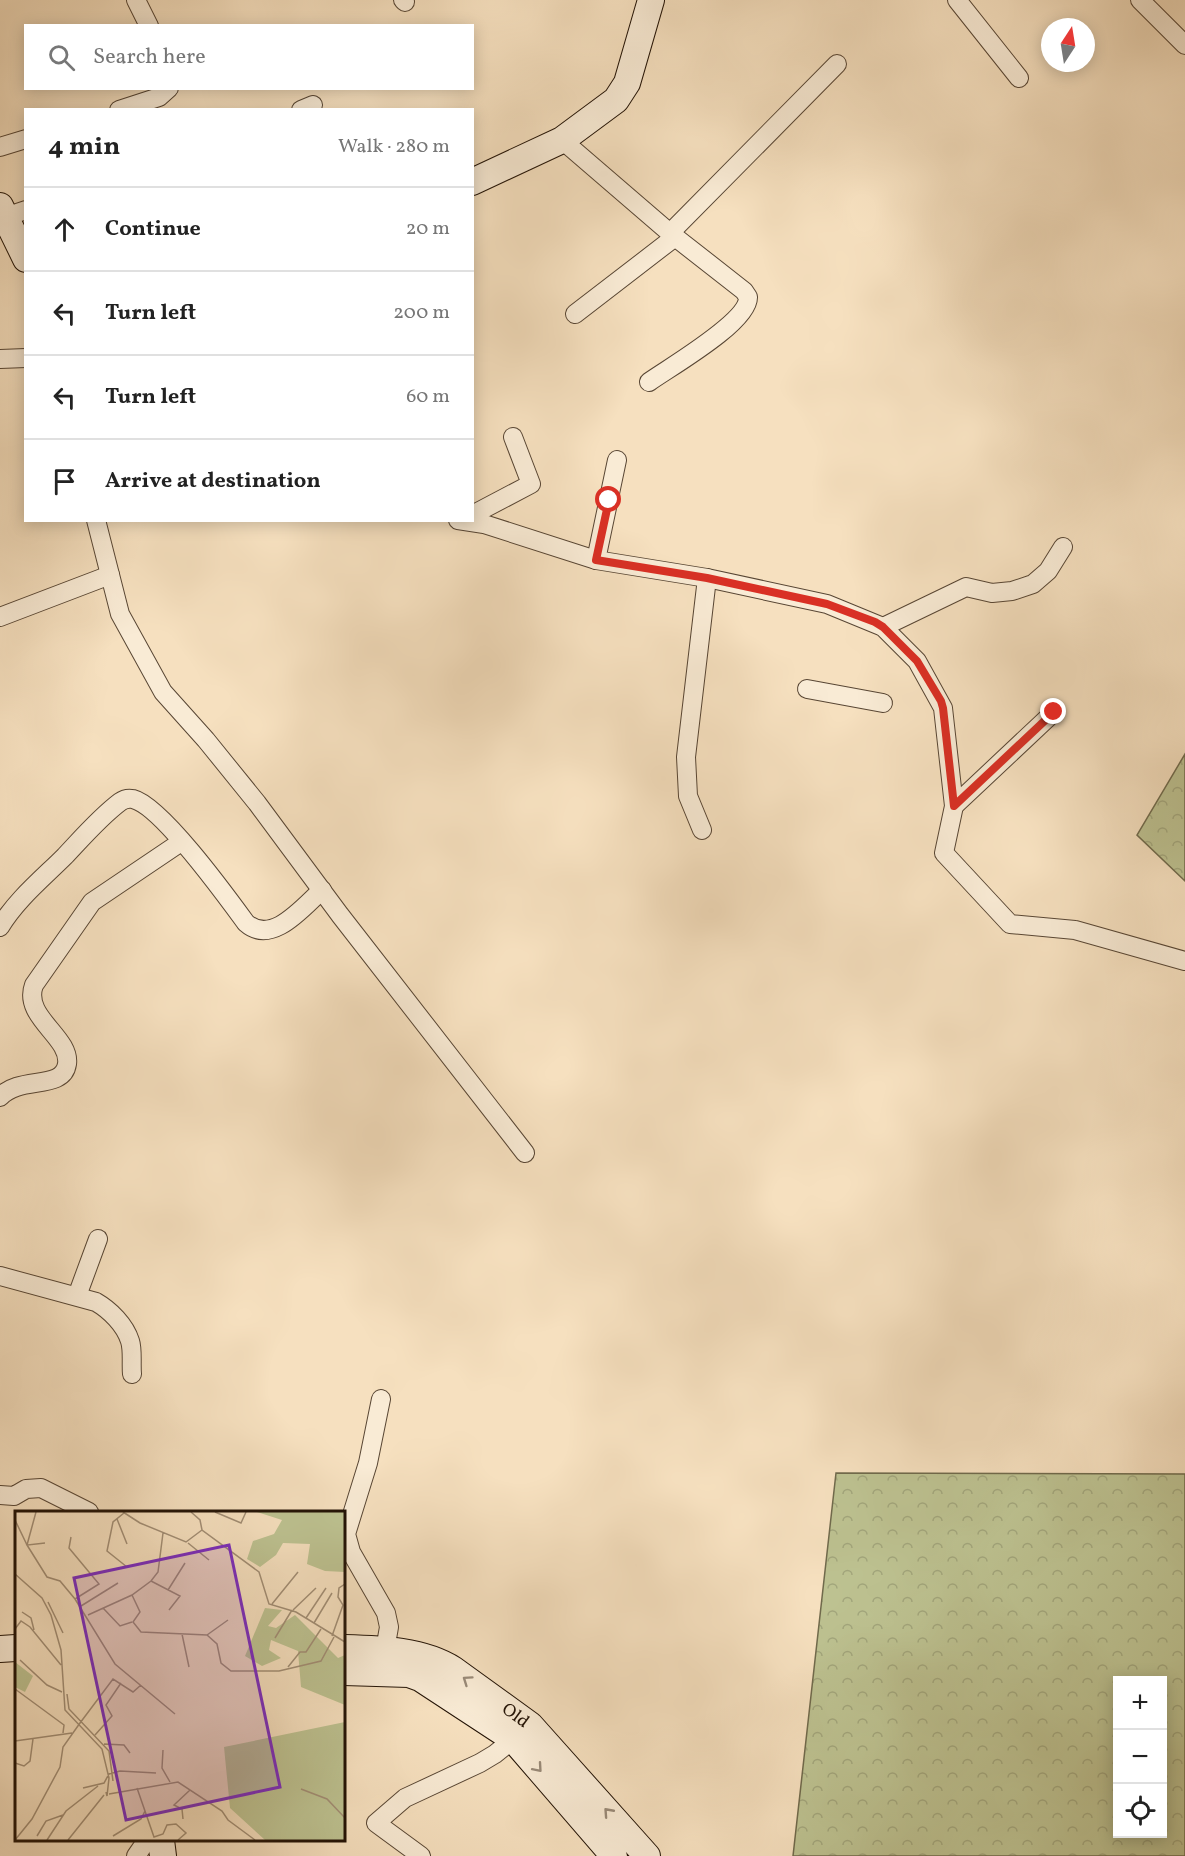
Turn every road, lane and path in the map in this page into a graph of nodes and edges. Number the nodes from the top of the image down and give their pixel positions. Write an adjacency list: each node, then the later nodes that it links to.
1 (136, 0): 5 (street)
2 (651, 0): 12 (main road)
3 (957, 0): 8 (street)
4 (1140, 0): 6 (street)
5 (148, 24)
6 (1185, 45)
7 (837, 64): 16 (street)
8 (1019, 78)
9 (167, 90): 10 (street)
10 (125, 108)
11 (24, 140): 13 (street)
12 (562, 140): 14 (main road); 16 (street)
13 (0, 147)
14 (474, 181)
15 (10, 211): 17 (main road)
16 (673, 235): 18 (street); 21 (street)
17 (24, 253)
18 (575, 314)
19 (24, 358): 20 (street)
20 (0, 359)
21 (649, 382)
22 (513, 437): 24 (street)
23 (617, 460): 28 (street)
24 (474, 514)
25 (97, 522): 29 (street)
26 (468, 522): 28 (street)
27 (1063, 548): 32 (street)
28 (596, 560): 30 (street)
29 (110, 575): 31 (street); 39 (street)
30 (707, 578): 32 (street); 37 (street)
31 (0, 617)
32 (883, 627): 36 (street)
33 (807, 689): 34 (street)
34 (883, 703)
35 (1054, 712): 36 (street)
36 (954, 806): 41 (street)
37 (702, 830)
38 (181, 842): 39 (street); 40 (street); 42 (street)
39 (322, 890): 43 (street)
40 (0, 927)
41 (1185, 961)
42 (0, 1097)
43 (525, 1153)
44 (98, 1239): 46 (street)
45 (0, 1276): 46 (street)
46 (77, 1296): 47 (street)
47 (132, 1374)
48 (381, 1399): 54 (street)
49 (0, 1496): 50 (street)
50 (87, 1511)
51 (15, 1648): 53 (main road)
52 (345, 1648): 54 (main road, Old)
53 (0, 1649)
54 (385, 1650): 56 (main road, Old, one-way to 54)
55 (345, 1672): 56 (main road, Old)
56 (521, 1732): 61 (street); 62 (main road, Old, one-way to 62); 63 (main road, Old, one-way to 56)
57 (146, 1841): 59 (street)
58 (161, 1841): 60 (main road)
59 (136, 1856)
60 (163, 1856)
61 (421, 1856)
62 (614, 1856)
63 (647, 1856)

